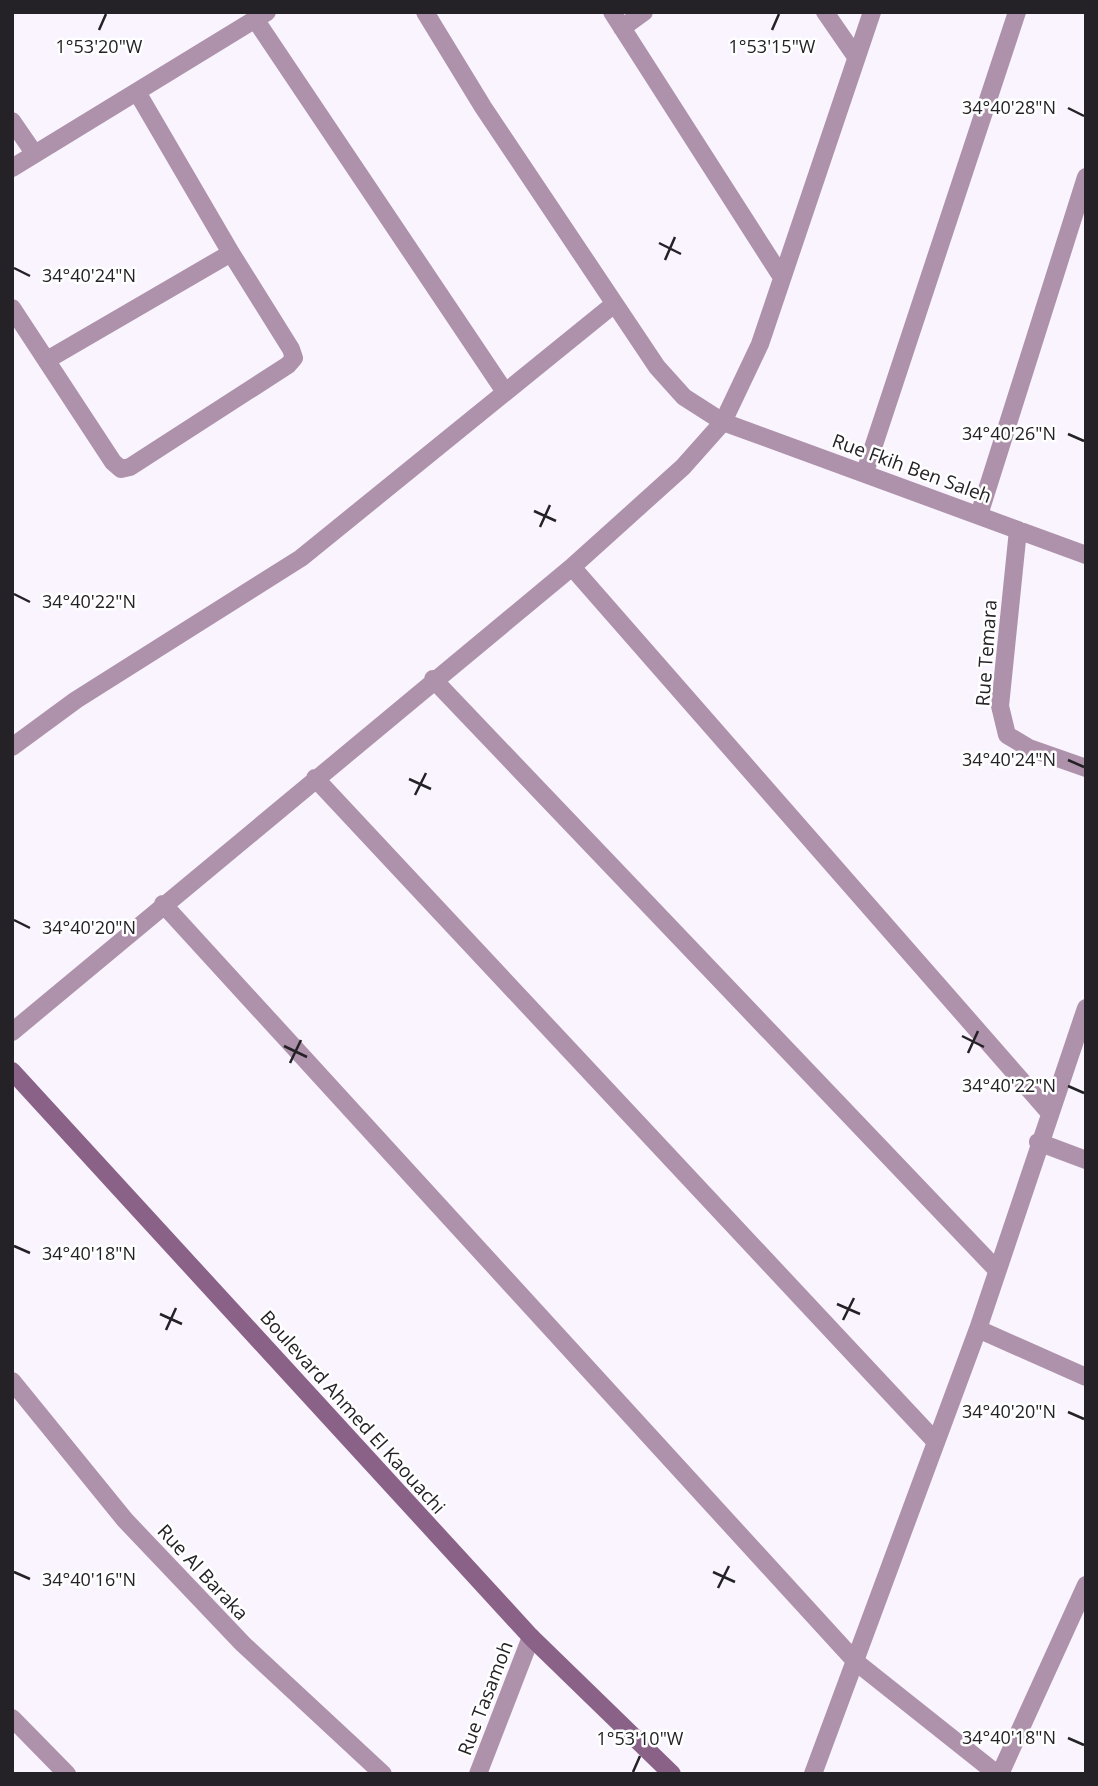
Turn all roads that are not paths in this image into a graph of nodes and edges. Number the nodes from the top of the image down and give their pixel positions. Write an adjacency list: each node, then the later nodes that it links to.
1 (425, 12): 17 (street, Rue Fkih Ben Saleh)
2 (612, 12): 8 (street)
3 (644, 12): 8 (street)
4 (825, 12): 9 (street)
5 (872, 12): 9 (street)
6 (1017, 12): 22 (street)
7 (261, 16): 10 (street); 20 (street)
8 (622, 28): 16 (street)
9 (856, 57): 16 (street)
10 (137, 92): 12 (street); 15 (street)
11 (12, 121): 12 (street)
12 (34, 153): 13 (street)
13 (12, 168)
14 (1086, 177): 23 (street)
15 (231, 253): 19 (street); 19 (street)
16 (780, 276): 21 (street)
17 (613, 305): 20 (street); 21 (street, Rue Fkih Ben Saleh)
18 (12, 307): 19 (street)
19 (47, 360)
20 (505, 392): 28 (street)
21 (723, 422): 22 (street, Rue Fkih Ben Saleh); 26 (street)
22 (865, 472): 23 (street, Rue Fkih Ben Saleh)
23 (979, 515): 24 (street, Rue Fkih Ben Saleh)
24 (1018, 530): 25 (street, Rue Fkih Ben Saleh); 29 (street, Rue Temara)
25 (1086, 555)
26 (572, 567): 27 (street); 35 (street)
27 (433, 679): 30 (street); 38 (street)
28 (12, 747)
29 (1086, 768)
30 (315, 778): 31 (street); 42 (street)
31 (163, 904): 33 (street); 45 (street)
32 (1086, 1008): 35 (street)
33 (12, 1032)
34 (12, 1071): 44 (street, Boulevard Ahmed El Kaouachi)
35 (1049, 1112): 36 (street)
36 (1038, 1142): 37 (street); 38 (street)
37 (1086, 1160)
38 (997, 1270): 39 (street)
39 (978, 1329): 40 (street); 42 (street)
40 (1086, 1377)
41 (12, 1381): 49 (street, Rue Al Baraka)
42 (936, 1443): 45 (street)
43 (1085, 1588): 52 (street)
44 (531, 1637): 47 (street, Boulevard Ahmed El Kaouachi); 50 (street, Rue Tasamoh)
45 (856, 1662): 51 (street); 52 (street)
46 (12, 1718): 48 (street)
47 (662, 1770)
48 (66, 1774)
49 (383, 1774)
50 (478, 1774)
51 (813, 1774)
52 (998, 1774)

